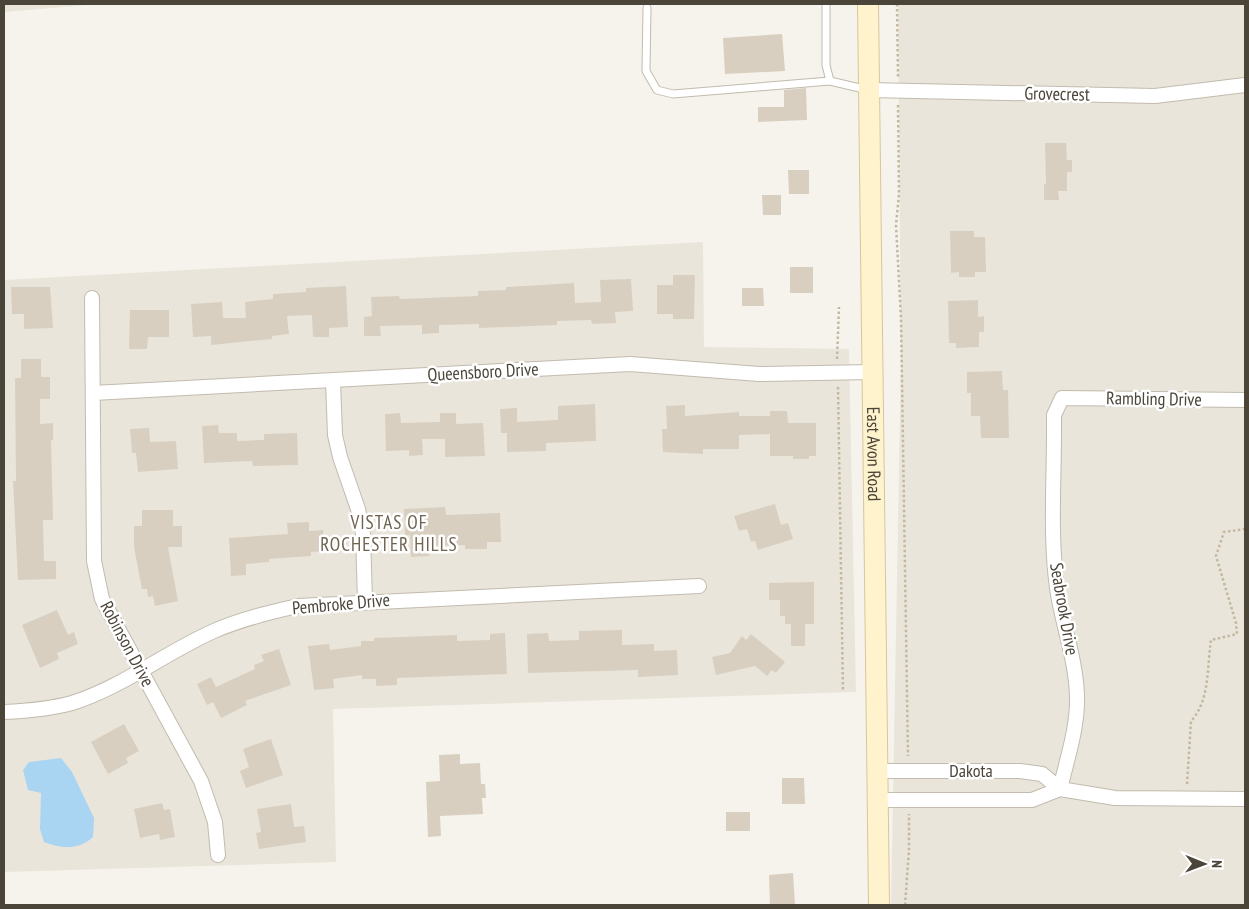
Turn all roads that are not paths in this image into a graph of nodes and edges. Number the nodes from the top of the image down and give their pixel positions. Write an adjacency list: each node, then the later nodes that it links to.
1 (826, 4): 4 (lane)
2 (868, 4): 6 (main road, East Avon Road)
3 (647, 8): 4 (lane)
4 (830, 81): 6 (lane)
5 (1245, 85): 6 (street, Grovecrest)
6 (868, 90): 8 (main road, East Avon Road)
7 (92, 298): 10 (street, Robinson Drive)
8 (872, 372): 9 (street, Queensboro Drive); 17 (main road, East Avon Road)
9 (333, 381): 10 (street, Queensboro Drive); 14 (street)
10 (93, 393): 15 (street, Robinson Drive)
11 (1062, 398): 12 (street, Rambling Drive); 18 (street, Seabrook Drive)
12 (1245, 400)
13 (699, 586): 14 (street, Pembroke Drive)
14 (366, 601): 15 (street, Pembroke Drive)
15 (141, 671): 16 (street, Pembroke Drive); 21 (street, Robinson Drive)
16 (4, 712)
17 (877, 771): 18 (street, Dakota); 20 (main road, East Avon Road)
18 (1060, 789): 19 (street, Dakota); 20 (street, Dakota)
19 (1245, 799)
20 (878, 800): 22 (main road, East Avon Road)
21 (218, 856)
22 (879, 905)

